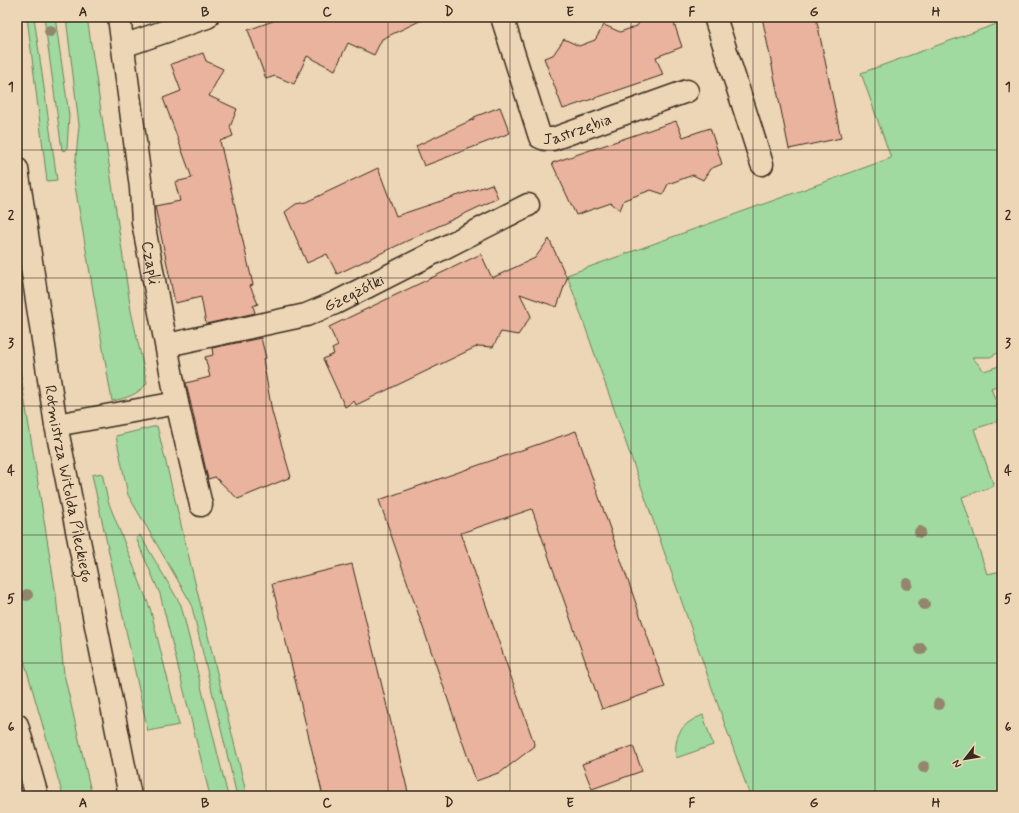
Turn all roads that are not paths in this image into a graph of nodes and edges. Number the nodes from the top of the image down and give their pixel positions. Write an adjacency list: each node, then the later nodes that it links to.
1 (119, 17): 5 (street, Czapli)
2 (207, 17): 5 (street)
3 (502, 17): 6 (street, Jastrzębia)
4 (715, 17): 7 (street)
5 (123, 46): 10 (street, Czapli)
6 (687, 91)
7 (762, 164)
8 (17, 169): 12 (street, Rotmistrza Witolda Pileckiego)
9 (528, 205): 10 (street, Gżegżółki)
10 (167, 345): 11 (street, Czapli)
11 (177, 404): 12 (street); 13 (street, Czapli)
12 (56, 426): 16 (street, Rotmistrza Witolda Pileckiego)
13 (201, 505)
14 (17, 724): 15 (street)
15 (37, 796)
16 (130, 796)

